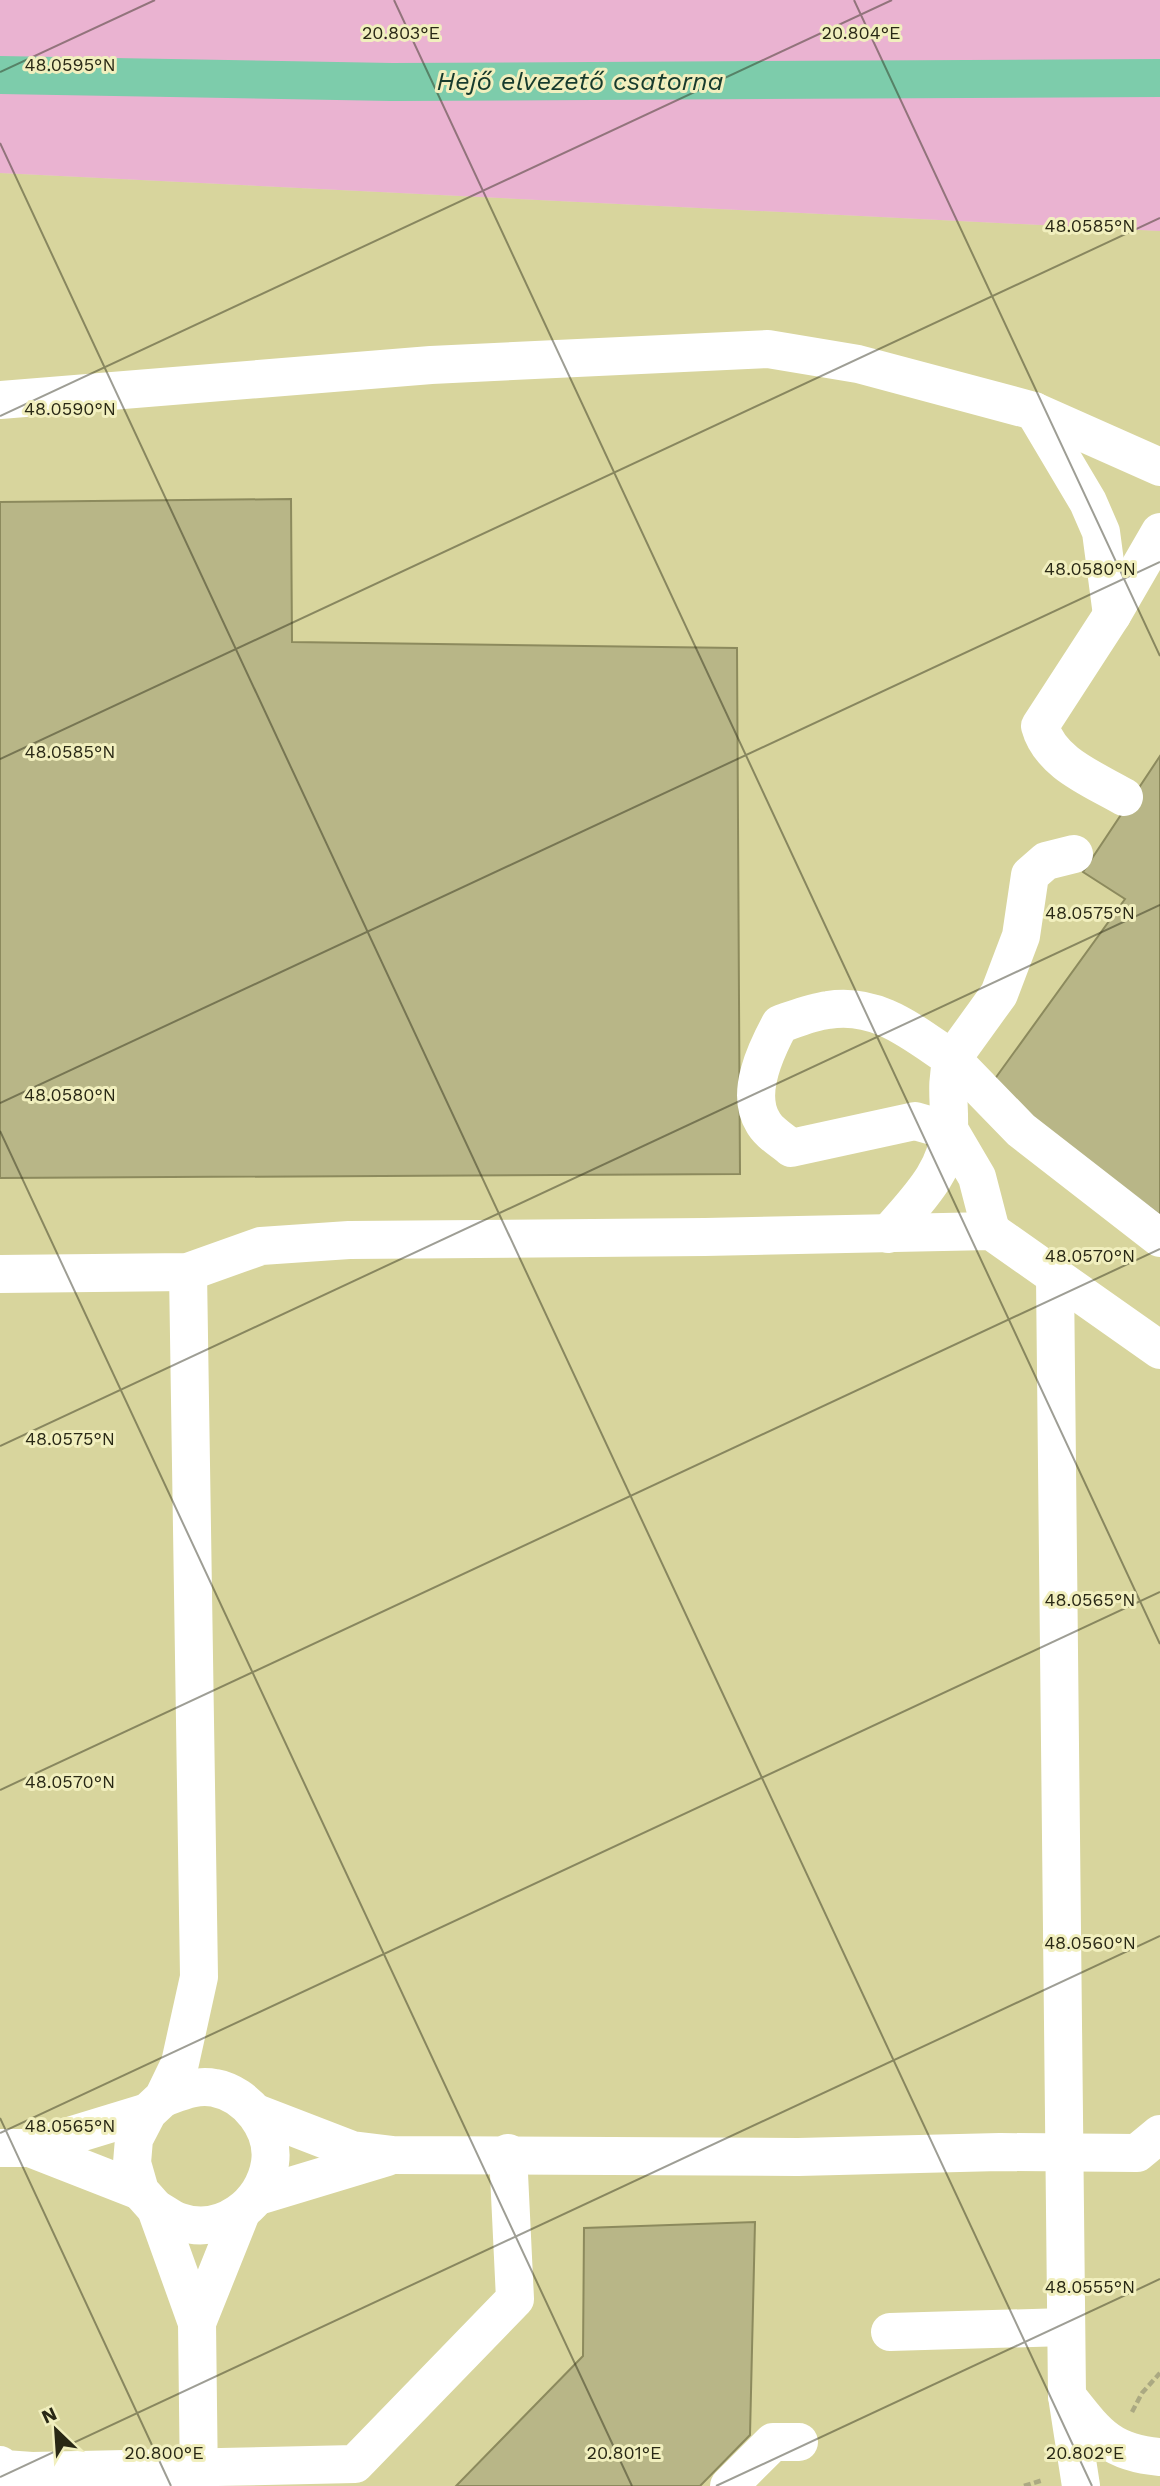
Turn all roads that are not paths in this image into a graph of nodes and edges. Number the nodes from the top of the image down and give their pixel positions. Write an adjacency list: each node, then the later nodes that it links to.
1 (0, 400): 2 (street)
2 (1034, 411): 3 (street); 5 (street)
3 (1160, 467)
4 (1160, 532): 5 (street)
5 (1112, 615): 6 (street)
6 (1124, 797)
7 (1074, 854): 8 (street)
8 (952, 1059): 9 (street); 9 (street); 12 (street)
9 (950, 1131): 10 (street); 11 (street)
10 (991, 1231): 11 (street); 15 (street)
11 (888, 1234): 13 (street)
12 (1160, 1238)
13 (188, 1272): 14 (street); 17 (street)
14 (0, 1274)
15 (1055, 1278): 16 (street); 22 (street)
16 (1160, 1350)
17 (155, 2105): 18 (street); 20 (street); 24 (street)
18 (256, 2113): 23 (street); 25 (street)
19 (1160, 2134): 22 (street)
20 (15, 2148): 24 (street)
21 (508, 2153): 22 (street); 23 (street); 33 (street)
22 (1064, 2153): 27 (street)
23 (393, 2155): 25 (street)
24 (148, 2200): 25 (street); 26 (street)
25 (250, 2204): 26 (street)
26 (197, 2323): 33 (street)
27 (1066, 2327): 28 (street); 29 (street)
28 (890, 2332)
29 (1067, 2396): 31 (street); 36 (street)
30 (799, 2442): 35 (street)
31 (1160, 2457)
32 (0, 2465): 34 (street)
33 (199, 2476): 34 (street)
34 (113, 2478)
35 (729, 2486)
36 (1081, 2486)

